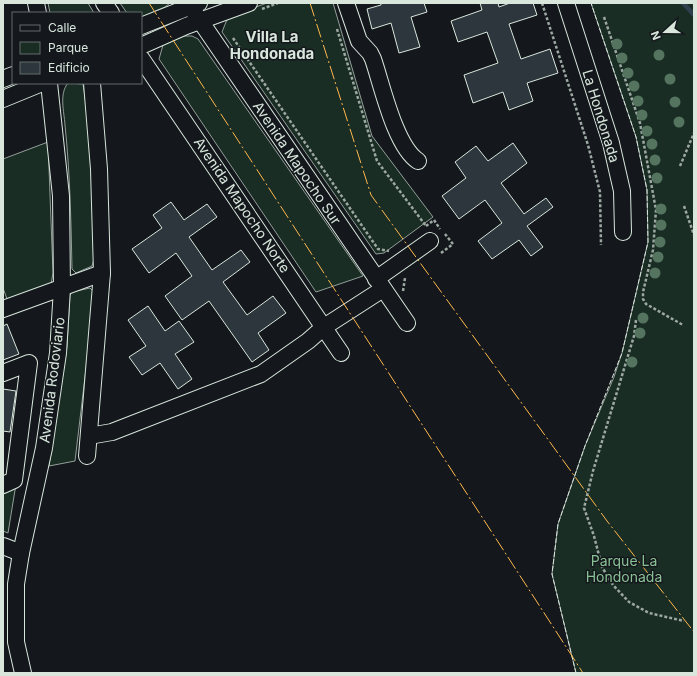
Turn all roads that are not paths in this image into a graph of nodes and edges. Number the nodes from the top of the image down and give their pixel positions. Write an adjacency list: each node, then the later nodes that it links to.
1 (104, 3): 6 (street)
2 (249, 3): 7 (street)
3 (346, 3): 15 (street)
4 (566, 3): 17 (street, La Hondonada)
5 (193, 4): 7 (street, Avenida Mapocho Sur); 8 (street)
6 (110, 12)
7 (200, 21): 9 (street); 19 (street, Avenida Mapocho Sur)
8 (142, 26)
9 (142, 46)
10 (142, 59): 23 (street, Avenida Mapocho Norte)
11 (40, 84): 14 (street)
12 (49, 84): 20 (street, Avenida Rodoviario)
13 (92, 84): 18 (street)
14 (3, 99)
15 (418, 161)
16 (425, 232): 19 (street)
17 (623, 232)
18 (102, 273): 20 (street); 26 (street)
19 (381, 287): 22 (street, Avenida Mapocho Sur); 23 (street)
20 (62, 288): 21 (street); 30 (street, Avenida Rodoviario)
21 (3, 309)
22 (407, 323)
23 (324, 327): 24 (street, Avenida Mapocho Norte); 26 (street)
24 (341, 353)
25 (3, 373): 28 (street)
26 (89, 436): 27 (street)
27 (87, 456)
28 (3, 485)
29 (3, 546): 30 (street)
30 (21, 553): 31 (street, Avenida Rodoviario)
31 (10, 645): 32 (street, Avenida Rodoviario)
32 (23, 673)

